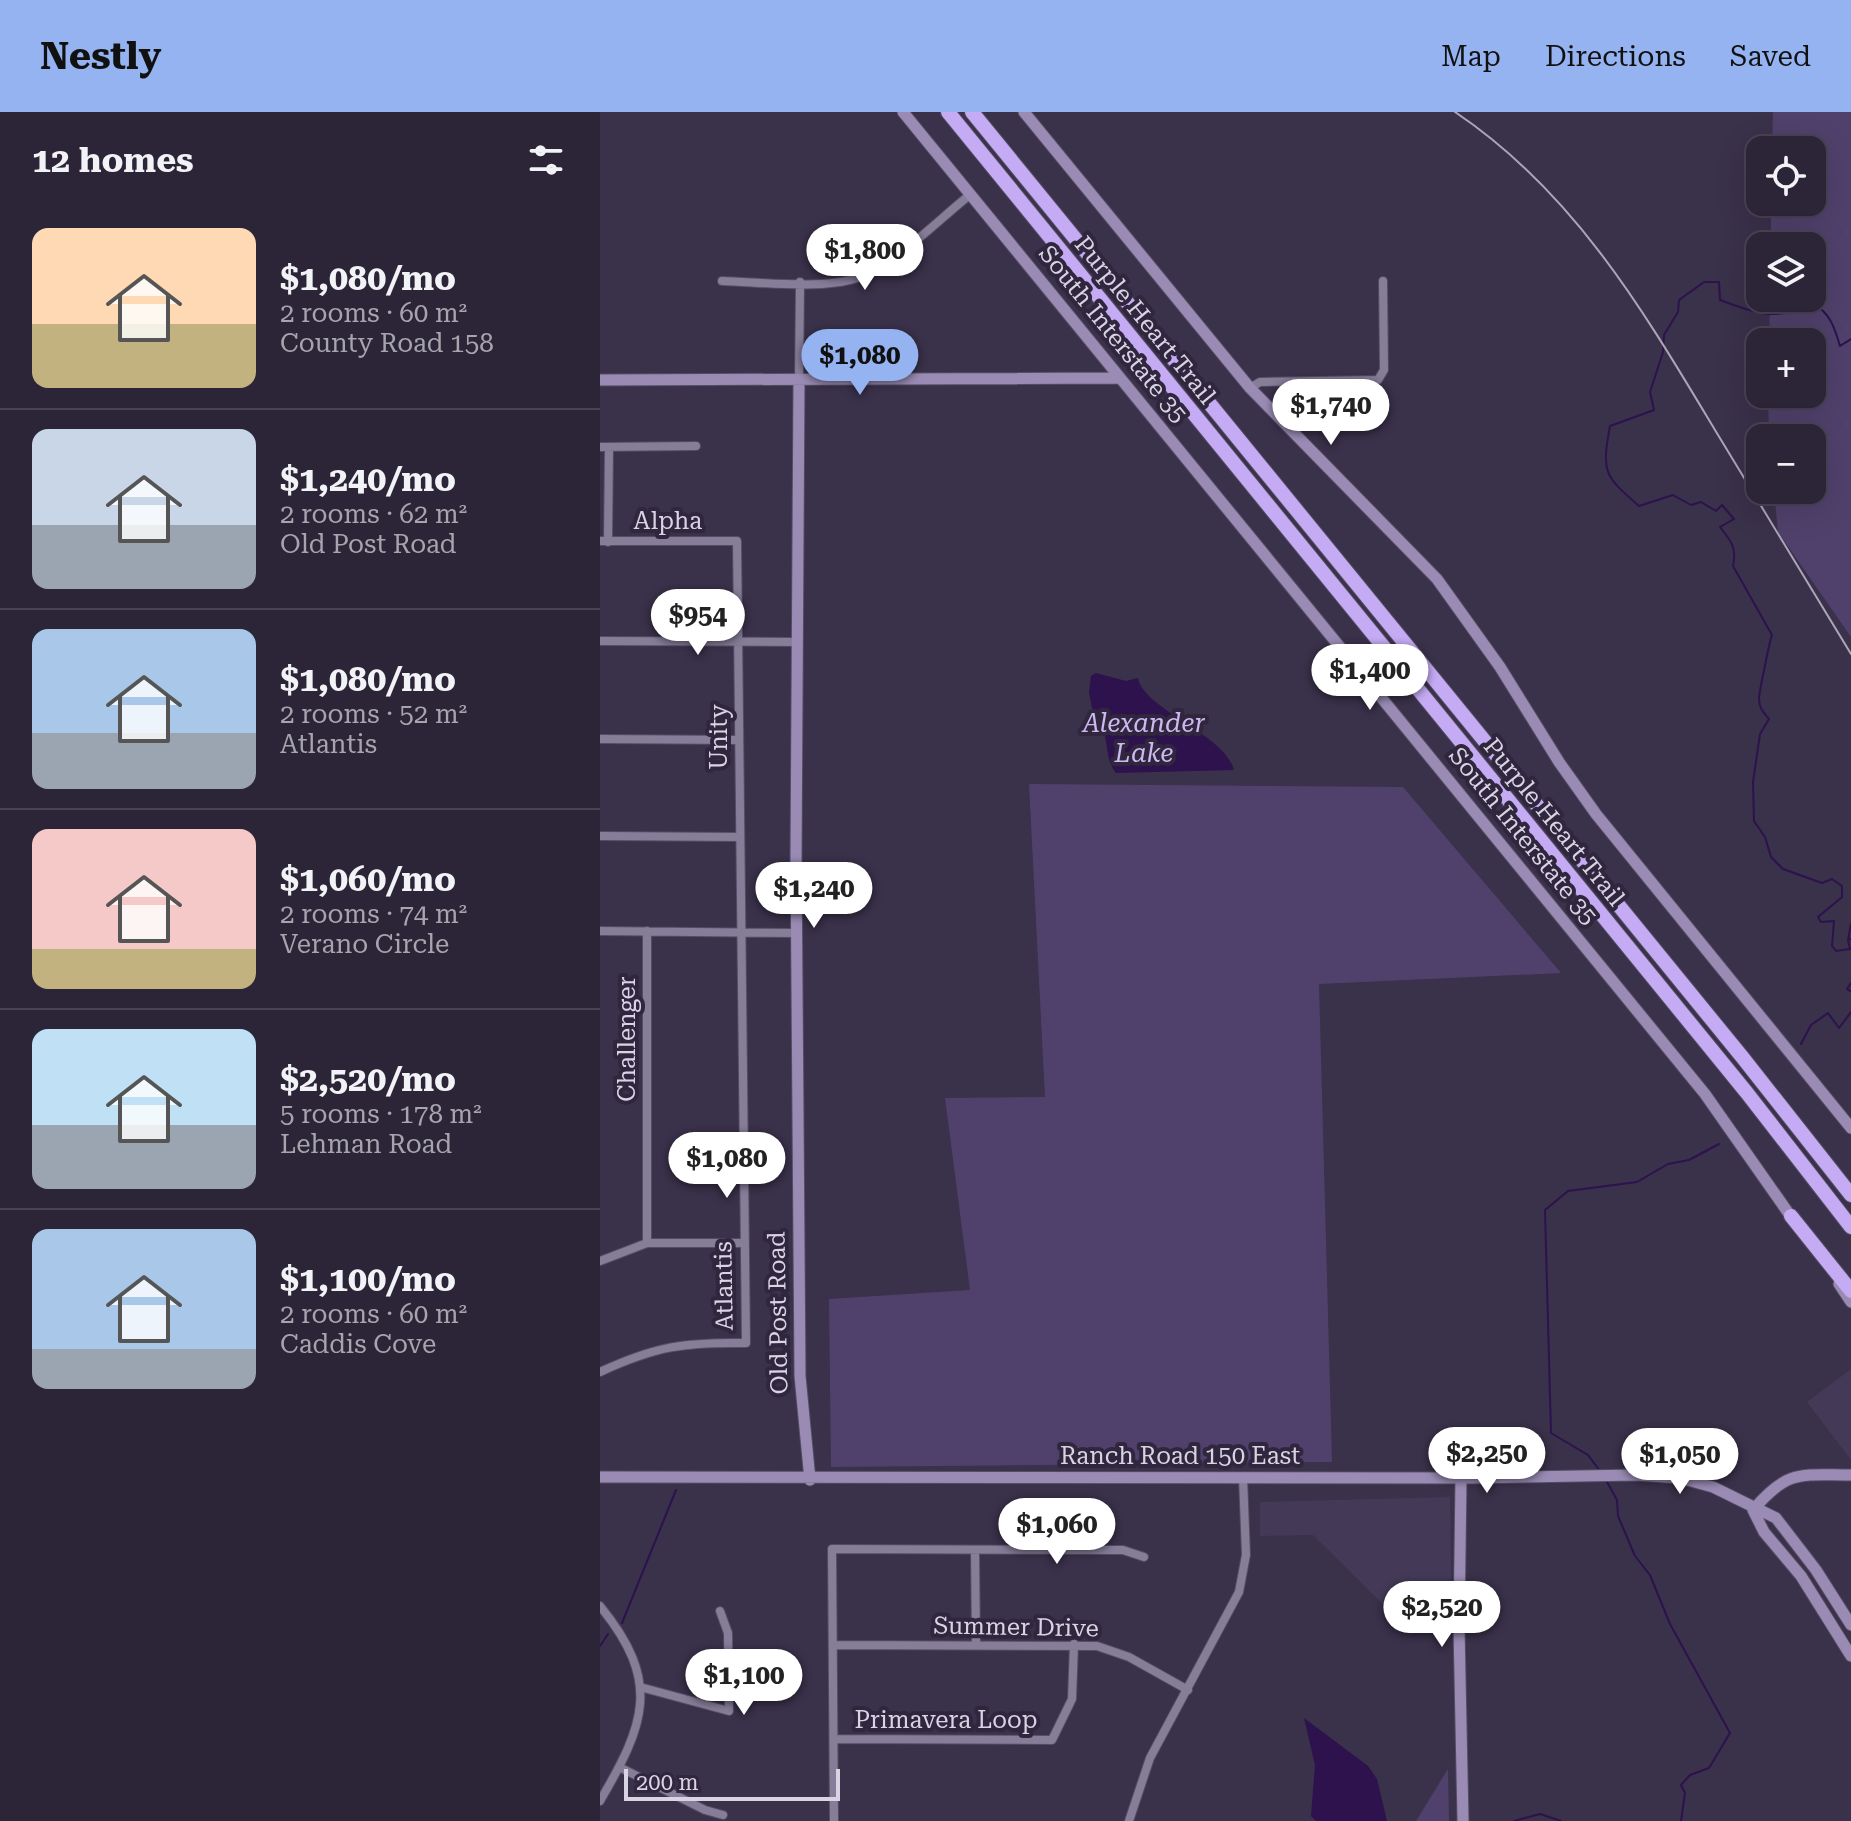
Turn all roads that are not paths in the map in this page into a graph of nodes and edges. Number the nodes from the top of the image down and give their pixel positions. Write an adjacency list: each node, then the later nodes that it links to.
1 (903, 112): 5 (main road, South Interstate 35)
2 (948, 112): 31 (highway, Purple Heart Trail)
3 (972, 112): 29 (highway, Purple Heart Trail)
4 (1024, 112): 12 (main road)
5 (971, 194): 8 (street); 9 (main road, South Interstate 35)
6 (722, 281): 8 (street)
7 (1383, 281): 12 (street)
8 (800, 282): 11 (street, Old Post Road)
9 (1120, 378): 11 (main road); 30 (main road, South Interstate 35)
10 (600, 380): 11 (main road)
11 (799, 380): 19 (main road, Old Post Road)
12 (1250, 388): 28 (main road)
13 (696, 446): 14 (street)
14 (604, 447): 16 (street)
15 (737, 541): 16 (street, Alpha); 18 (street, Unity)
16 (604, 542)
17 (600, 641): 18 (street)
18 (738, 641): 19 (street); 21 (street, Unity)
19 (797, 642): 27 (main road, Old Post Road)
20 (600, 739): 21 (street)
21 (739, 740): 23 (street, Unity)
22 (600, 836): 23 (street)
23 (739, 837): 26 (street, Unity)
24 (600, 931): 25 (street)
25 (647, 931): 26 (street); 32 (street, Challenger)
26 (743, 932): 27 (street); 33 (street, Atlantis)
27 (796, 933): 42 (main road, Old Post Road)
28 (1851, 1128)
29 (1851, 1195)
30 (1791, 1216): 35 (highway); 36 (main road, South Interstate 35)
31 (1851, 1227)
32 (647, 1243): 33 (street); 34 (street)
33 (743, 1243): 37 (street, Atlantis)
34 (600, 1261)
35 (1851, 1291)
36 (1851, 1302)
37 (600, 1372)
38 (1851, 1475): 43 (main road)
39 (600, 1477): 42 (main road, Ranch Road 150 East)
40 (1243, 1477): 41 (main road, Ranch Road 150 East); 42 (main road, Ranch Road 150 East); 54 (street)
41 (1461, 1478): 43 (main road, Ranch Road 150 East); 61 (main road)
42 (810, 1480)
43 (1753, 1510): 48 (main road, Ranch Road 150 East); 52 (main road, Ranch Road 150 East)
44 (975, 1550): 45 (street); 49 (street); 51 (street)
45 (1144, 1557)
46 (600, 1606): 53 (street)
47 (720, 1611): 53 (street)
48 (1851, 1625)
49 (976, 1644): 50 (street, Summer Drive); 51 (street, Summer Drive)
50 (1074, 1644): 54 (street, Summer Drive); 55 (street, Primavera Loop)
51 (833, 1645): 55 (street)
52 (1851, 1656)
53 (640, 1687): 56 (street)
54 (1188, 1690): 60 (street)
55 (835, 1739): 59 (street)
56 (619, 1767): 57 (street); 58 (street)
57 (600, 1801)
58 (723, 1815)
59 (834, 1821)
60 (1129, 1821)
61 (1463, 1821)

